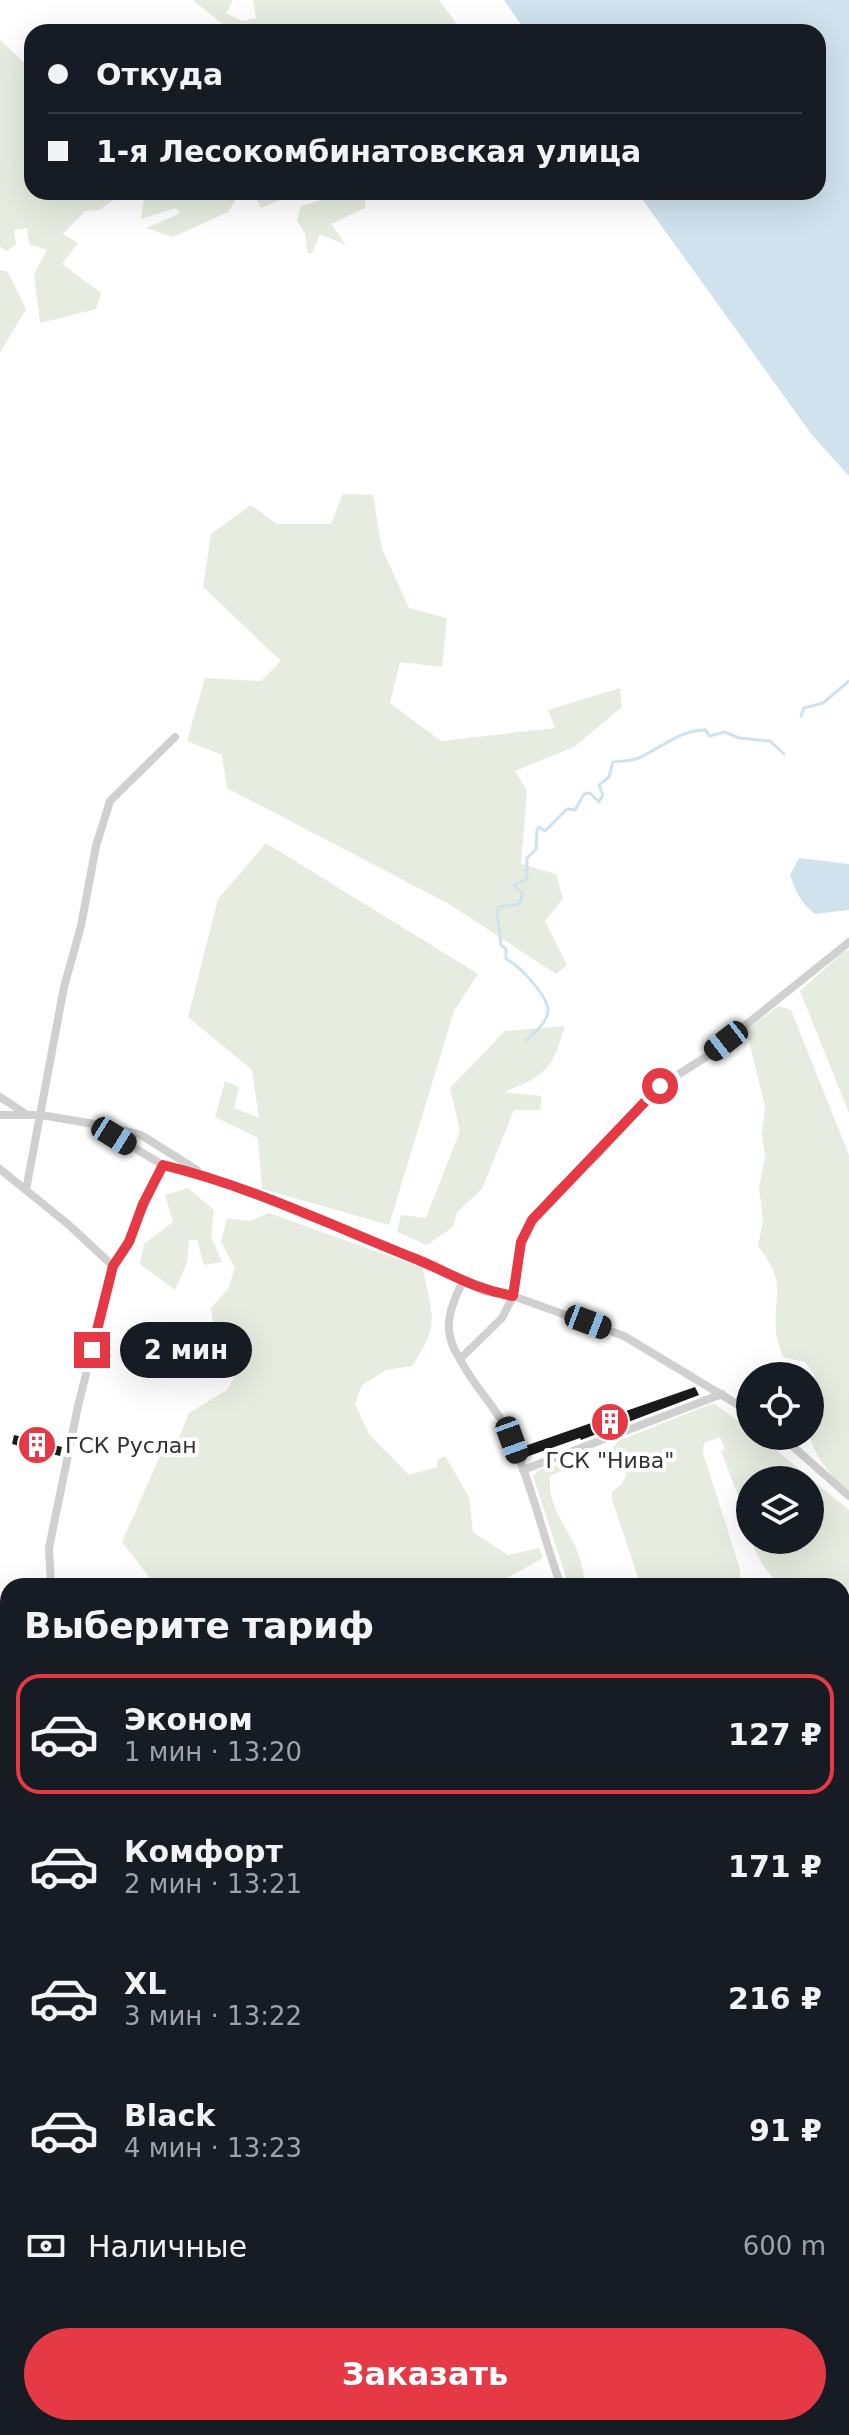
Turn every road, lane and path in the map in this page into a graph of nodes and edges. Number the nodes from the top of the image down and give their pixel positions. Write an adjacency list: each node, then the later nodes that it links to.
1 (175, 737): 6 (street)
2 (849, 942): 14 (street)
3 (0, 1097): 4 (street)
4 (26, 1114): 5 (street); 6 (street)
5 (0, 1115)
6 (41, 1115): 7 (street); 11 (street)
7 (94, 1124): 8 (street); 10 (street)
8 (163, 1165): 10 (street); 12 (street)
9 (0, 1169): 11 (street)
10 (204, 1175): 13 (street)
11 (26, 1190): 12 (street)
12 (113, 1266): 21 (street)
13 (463, 1281): 14 (street); 15 (street)
14 (513, 1296): 15 (street); 16 (street)
15 (460, 1359): 19 (street)
16 (722, 1394): 17 (street); 19 (street)
17 (736, 1403)
18 (797, 1450): 20 (street)
19 (523, 1470): 22 (street)
20 (849, 1496)
21 (51, 1578)
22 (558, 1578)

